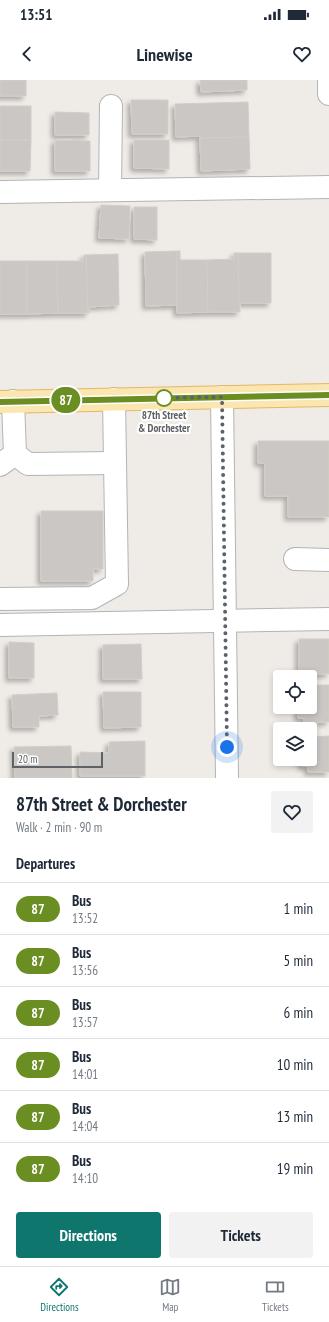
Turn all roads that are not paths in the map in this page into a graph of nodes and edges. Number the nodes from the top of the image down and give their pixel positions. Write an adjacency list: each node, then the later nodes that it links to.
1 (329, 80): 2 (street)
2 (329, 94)
3 (111, 106): 5 (street)
4 (329, 187): 5 (street)
5 (110, 190): 6 (street)
6 (0, 192)
7 (329, 395): 8 (main road)
8 (222, 397): 9 (main road); 17 (street)
9 (114, 399): 10 (main road); 12 (street)
10 (7, 401): 11 (street)
11 (7, 460): 12 (street)
12 (115, 463): 15 (street)
13 (295, 559): 14 (street)
14 (329, 560)
15 (0, 599)
16 (329, 619): 17 (street)
17 (225, 621): 18 (street); 19 (street)
18 (0, 625)
19 (227, 778)

